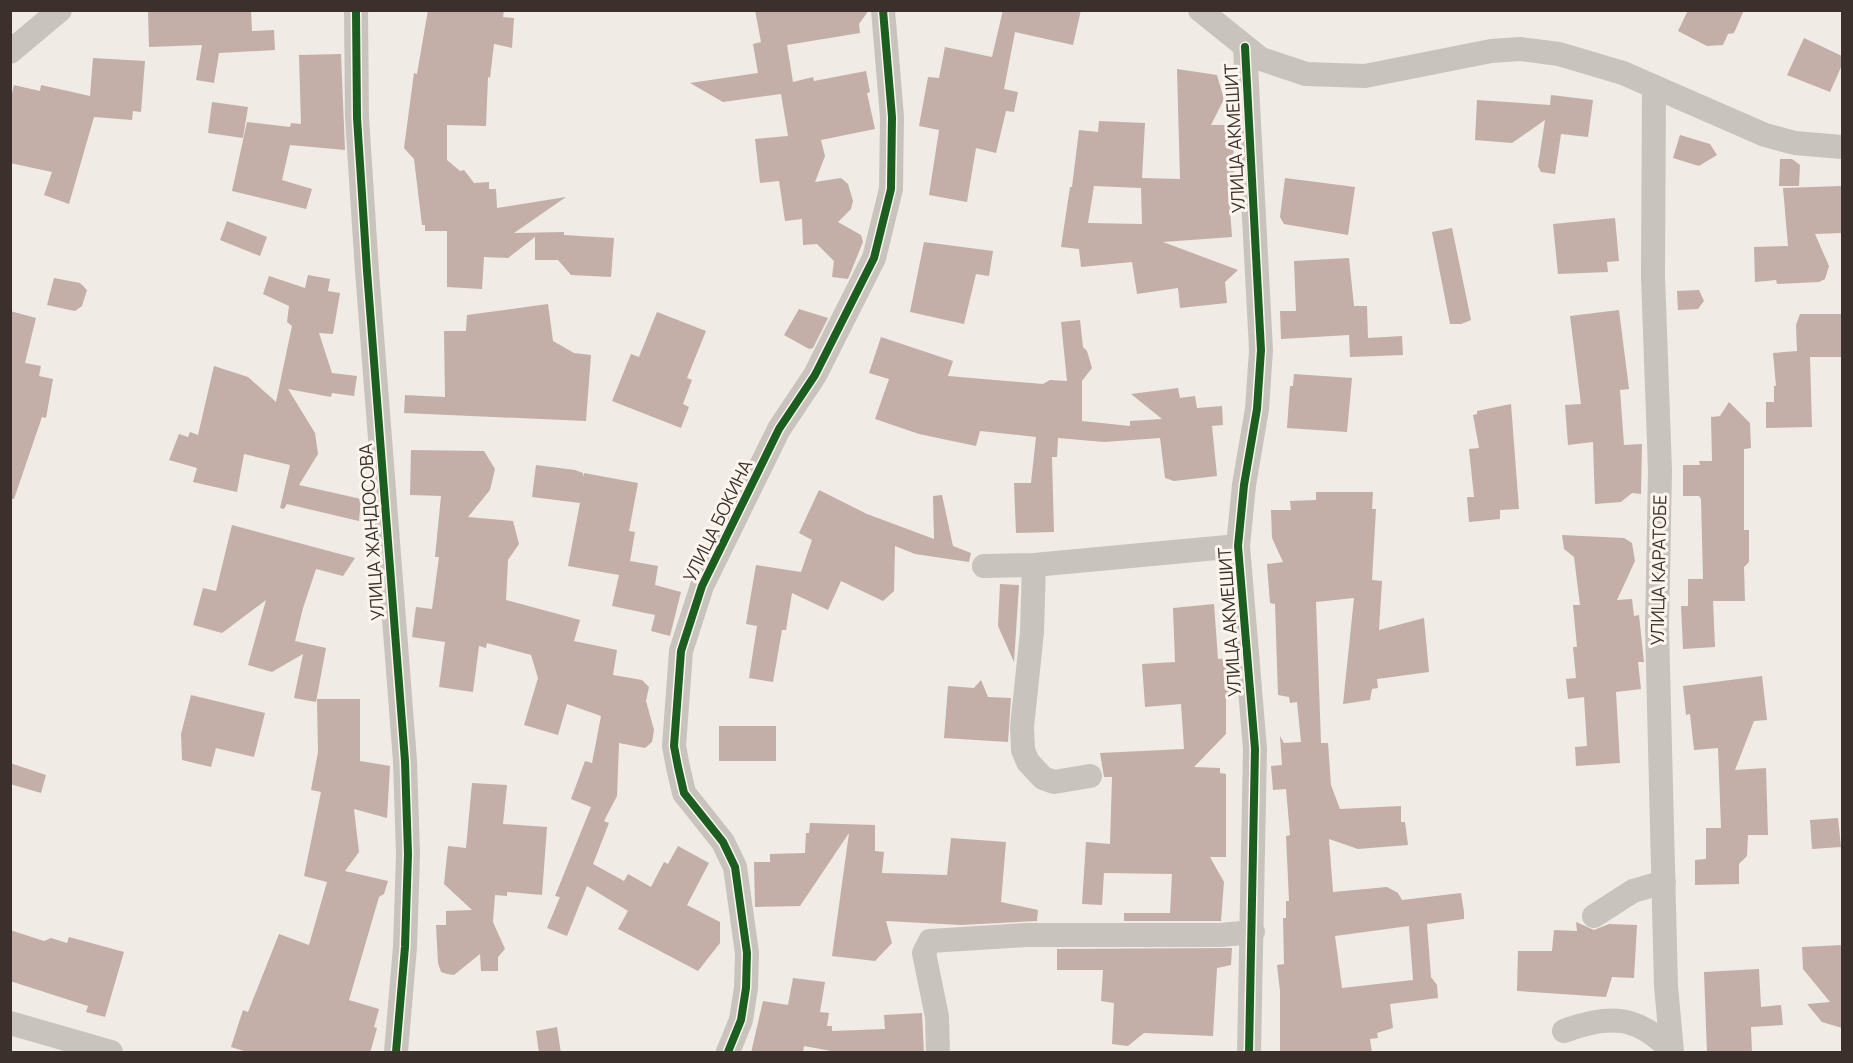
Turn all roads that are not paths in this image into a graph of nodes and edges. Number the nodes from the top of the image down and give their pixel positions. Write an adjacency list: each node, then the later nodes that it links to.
1 (60, 10): 6 (street)
2 (356, 10): 20 (street, УЛИЦА ЖАНДОСОВА)
3 (883, 10): 21 (street, УЛИЦА БОКИНА)
4 (1200, 10): 5 (street)
5 (1245, 47): 7 (street); 9 (street, УЛИЦА АКМЕШИТ)
6 (10, 52)
7 (1654, 87): 8 (street); 13 (street, УЛИЦА КАРАТОБЕ)
8 (1842, 147)
9 (1238, 546): 10 (street); 15 (street, УЛИЦА АКМЕШИТ)
10 (1034, 565): 11 (street); 12 (street)
11 (984, 566)
12 (1090, 776)
13 (1664, 882): 14 (street); 24 (street, УЛИЦА КАРАТОБЕ)
14 (1594, 916)
15 (1253, 932): 22 (street); 23 (street, УЛИЦА АКМЕШИТ)
16 (10, 1023): 18 (street)
17 (1564, 1031): 24 (street)
18 (56, 1045): 19 (street)
19 (111, 1053)
20 (396, 1053)
21 (729, 1053)
22 (938, 1053)
23 (1249, 1053)
24 (1672, 1053)

